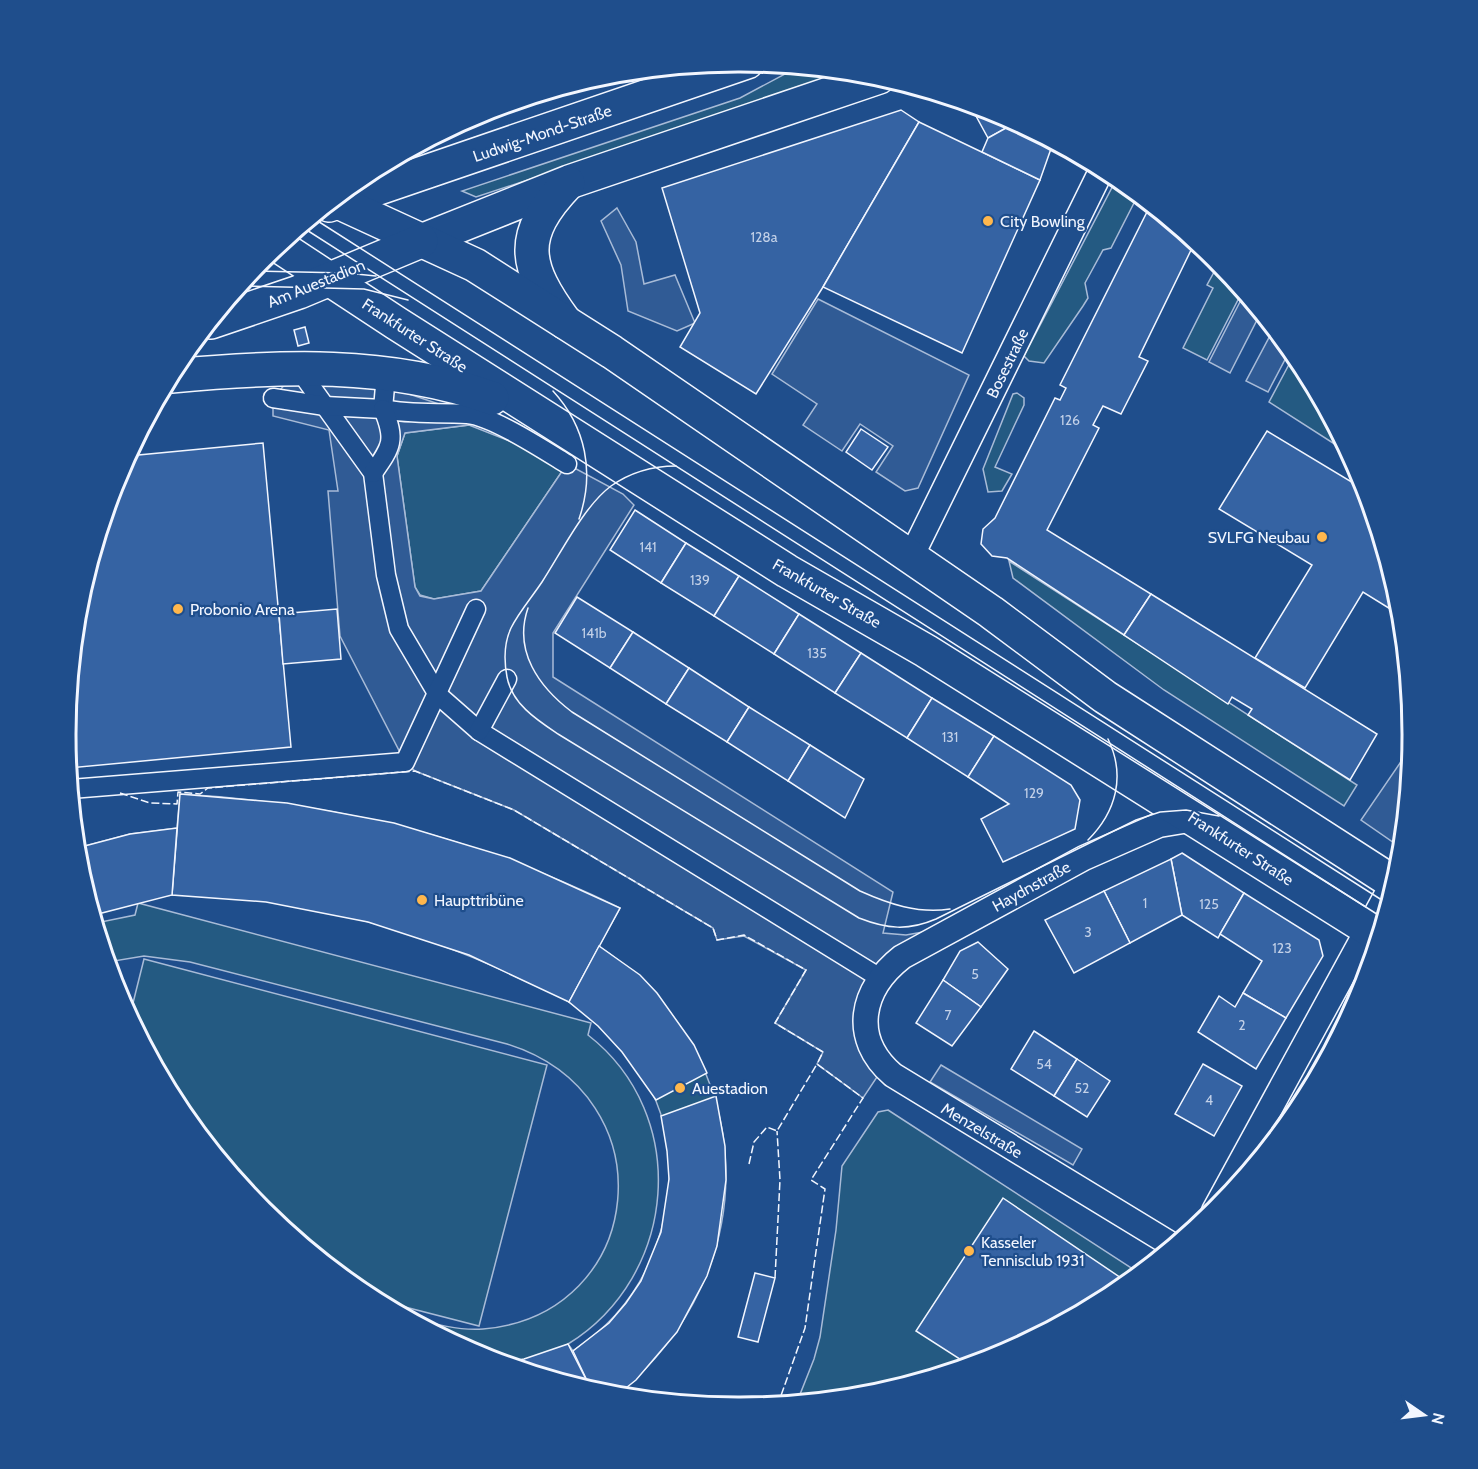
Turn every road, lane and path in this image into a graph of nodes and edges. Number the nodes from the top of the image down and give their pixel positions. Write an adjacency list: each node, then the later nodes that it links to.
1 (716, 73): 5 (main road, Ludwig-Mond-Straße)
2 (859, 84): 4 (main road)
3 (1098, 178): 21 (street, Bosestraße)
4 (569, 182): 7 (main road); 11 (main road)
5 (356, 194)
6 (341, 205): 7 (main road)
7 (421, 241): 9 (main road, Am Auestadion); 11 (main road)
8 (286, 251): 9 (main road, Frankfurter Straße)
9 (327, 279): 10 (main road, Am Auestadion); 18 (main road, Frankfurter Straße)
10 (225, 317)
11 (565, 322): 21 (main road)
12 (182, 375): 18 (main road)
13 (307, 381): 16 (street)
14 (385, 386): 17 (street)
15 (273, 398): 16 (street)
16 (325, 406): 17 (street); 20 (street)
17 (383, 409): 19 (street); 20 (street)
18 (537, 414): 27 (main road, Frankfurter Straße)
19 (567, 464)
20 (373, 473): 24 (street)
21 (911, 557): 28 (main road)
22 (476, 609): 24 (street)
23 (507, 679): 25 (street)
24 (438, 695): 25 (street); 26 (street)
25 (478, 730): 31 (street)
26 (79, 788)
27 (1195, 819): 29 (main road, Frankfurter Straße); 31 (street, Haydnstraße)
28 (1386, 878)
29 (1372, 931)
30 (1370, 935): 32 (street)
31 (876, 976): 33 (street, Menzelstraße)
32 (1236, 1172)
33 (1166, 1241)

